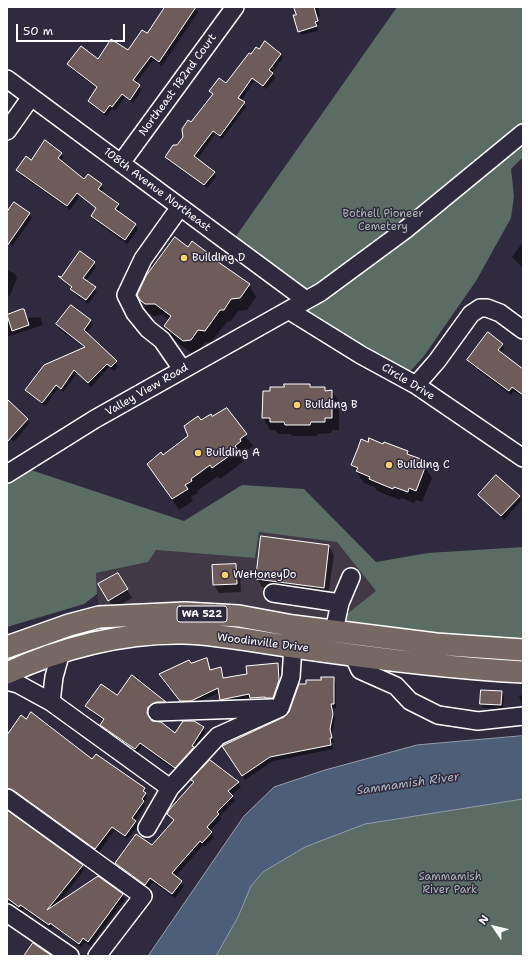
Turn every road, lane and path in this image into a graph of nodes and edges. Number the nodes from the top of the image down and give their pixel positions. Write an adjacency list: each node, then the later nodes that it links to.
1 (235, 7): 6 (street, Northeast 182nd Court)
2 (7, 79): 3 (street, 108th Avenue Northeast)
3 (31, 97): 4 (street); 6 (street, 108th Avenue Northeast)
4 (7, 131)
5 (523, 133): 8 (street, Valley View Road)
6 (121, 163): 7 (street, 108th Avenue Northeast)
7 (180, 207): 8 (street, 108th Avenue Northeast); 11 (street)
8 (306, 300): 9 (street, Valley View Road)
9 (290, 311): 11 (street, Valley View Road); 12 (street, Circle Drive)
10 (523, 330): 12 (street)
11 (182, 370): 14 (street, Valley View Road)
12 (416, 385): 13 (street, Circle Drive)
13 (523, 458)
14 (7, 474)
15 (351, 577): 17 (street)
16 (273, 593): 17 (street)
17 (340, 602): 18 (street)
18 (334, 631): 19 (main road, Woodinville Drive / WA 522); 21 (main road, Woodinville Drive / WA 522)
19 (11, 644)
20 (293, 647): 22 (main road, Woodinville Drive / WA 522); 23 (main road, Woodinville Drive / WA 522); 28 (street)
21 (523, 650)
22 (61, 652): 25 (main road, Woodinville Drive / WA 522); 27 (street)
23 (353, 655): 24 (main road, Woodinville Drive / WA 522); 30 (street)
24 (523, 672)
25 (7, 673)
26 (7, 681): 27 (street)
27 (51, 702): 31 (street)
28 (280, 708): 29 (street); 31 (street)
29 (157, 712)
30 (523, 716)
31 (170, 788): 33 (street)
32 (7, 798): 36 (street)
33 (147, 828)
34 (10, 920): 35 (street)
35 (70, 956)
36 (97, 956)

